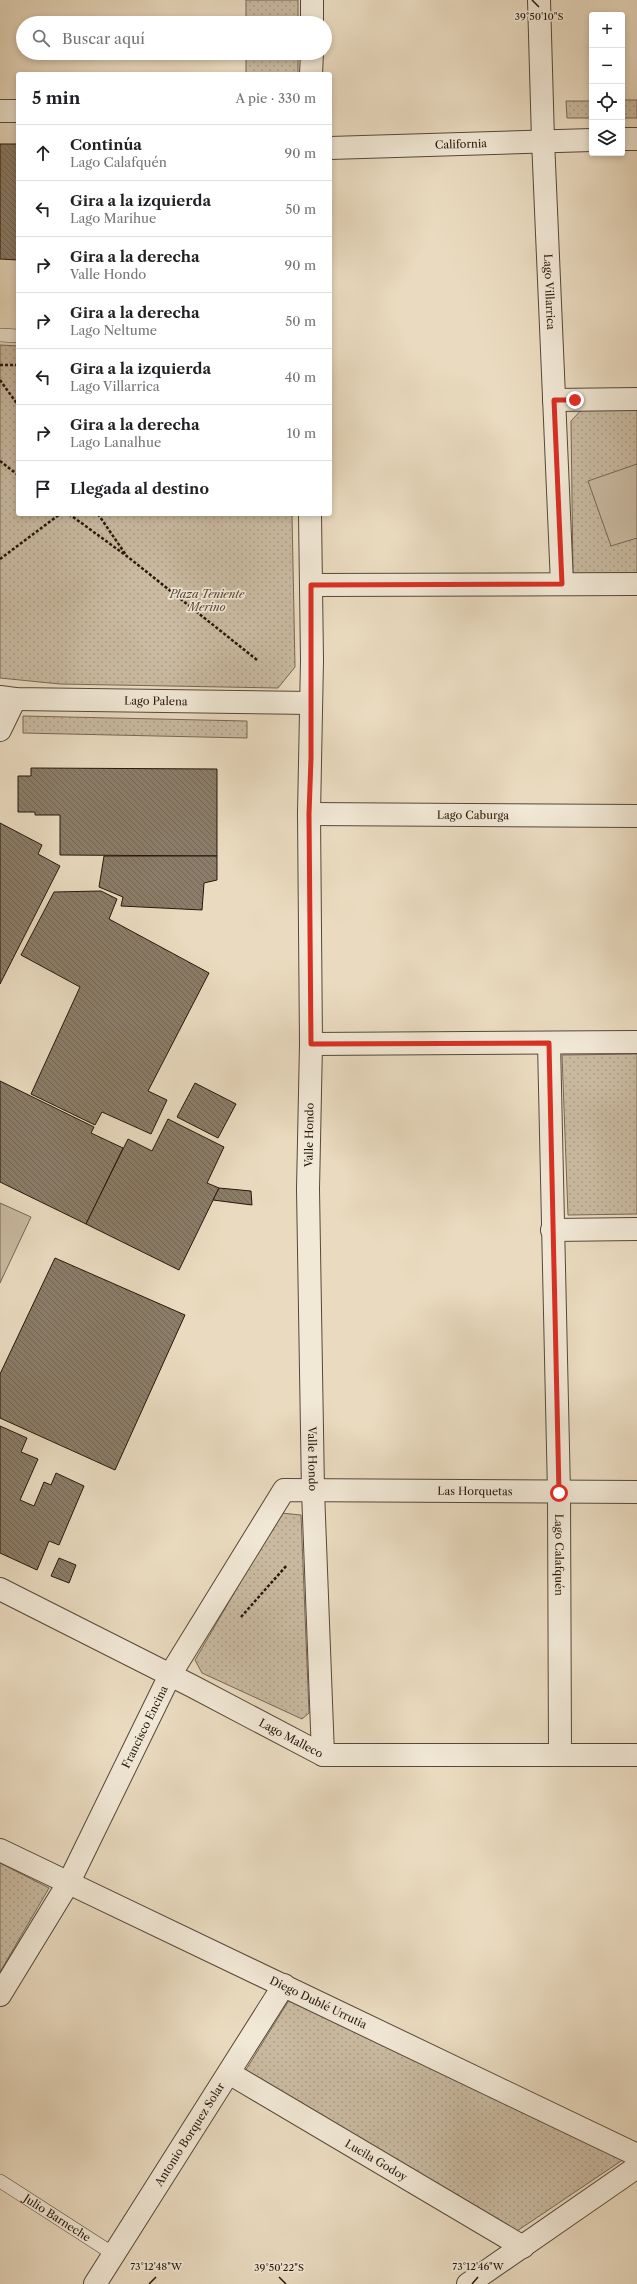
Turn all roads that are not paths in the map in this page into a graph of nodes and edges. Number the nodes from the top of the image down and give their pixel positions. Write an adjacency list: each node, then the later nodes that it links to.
1 (312, 0): 3 (street)
2 (539, 0): 10 (street, Lago Villarrica)
3 (312, 16)
4 (312, 60): 5 (street)
5 (311, 72)
6 (0, 111): 7 (street)
7 (16, 111)
8 (625, 139): 9 (street)
9 (637, 139)
10 (543, 140): 11 (street, California); 12 (street, California); 16 (street, Lago Villarrica)
11 (589, 140)
12 (332, 148)
13 (0, 335): 14 (lane)
14 (16, 336)
15 (637, 399): 16 (street)
16 (554, 400): 18 (street, Lago Villarrica)
17 (310, 516): 20 (street, Valle Hondo)
18 (562, 584): 19 (street); 20 (street)
19 (637, 584)
20 (311, 585): 22 (street, Valle Hondo)
21 (8, 698): 22 (street, Lago Palena); 23 (street)
22 (311, 703): 24 (street, Valle Hondo)
23 (0, 730)
24 (309, 814): 25 (street, Lago Caburga); 28 (street, Valle Hondo)
25 (637, 816)
26 (637, 1042): 27 (street)
27 (549, 1043): 28 (street); 30 (street, Lago Calafquén)
28 (311, 1044): 31 (street, Valle Hondo)
29 (637, 1229): 30 (street)
30 (552, 1230): 33 (street, Lago Calafquén)
31 (313, 1491): 33 (street, Las Horquetas); 35 (street, Francisco Encina); 37 (street, Valle Hondo)
32 (637, 1492): 33 (street, Las Horquetas)
33 (559, 1493): 36 (street, Lago Calafquén)
34 (0, 1589): 35 (street, Lago Malleco)
35 (170, 1675): 37 (street, Lago Malleco); 40 (street, Francisco Encina)
36 (560, 1754): 37 (street, Lago Malleco); 38 (street, Lago Malleco)
37 (323, 1755)
38 (637, 1755)
39 (0, 1850): 40 (street, Diego Dublé Urrutia)
40 (70, 1882): 41 (street, Diego Dublé Urrutia); 42 (street, Francisco Encina)
41 (284, 1985): 43 (street, Antonio Borquez Solar); 44 (street, Diego Dublé Urrutia)
42 (0, 1995)
43 (229, 2073): 47 (street, Lucila Godoy); 48 (street, Antonio Borquez Solar)
44 (637, 2155)
45 (637, 2166): 47 (street)
46 (0, 2181): 48 (lane, Julio Barneche)
47 (523, 2247): 50 (street)
48 (115, 2255): 49 (street, Antonio Borquez Solar)
49 (95, 2284)
50 (468, 2284)

